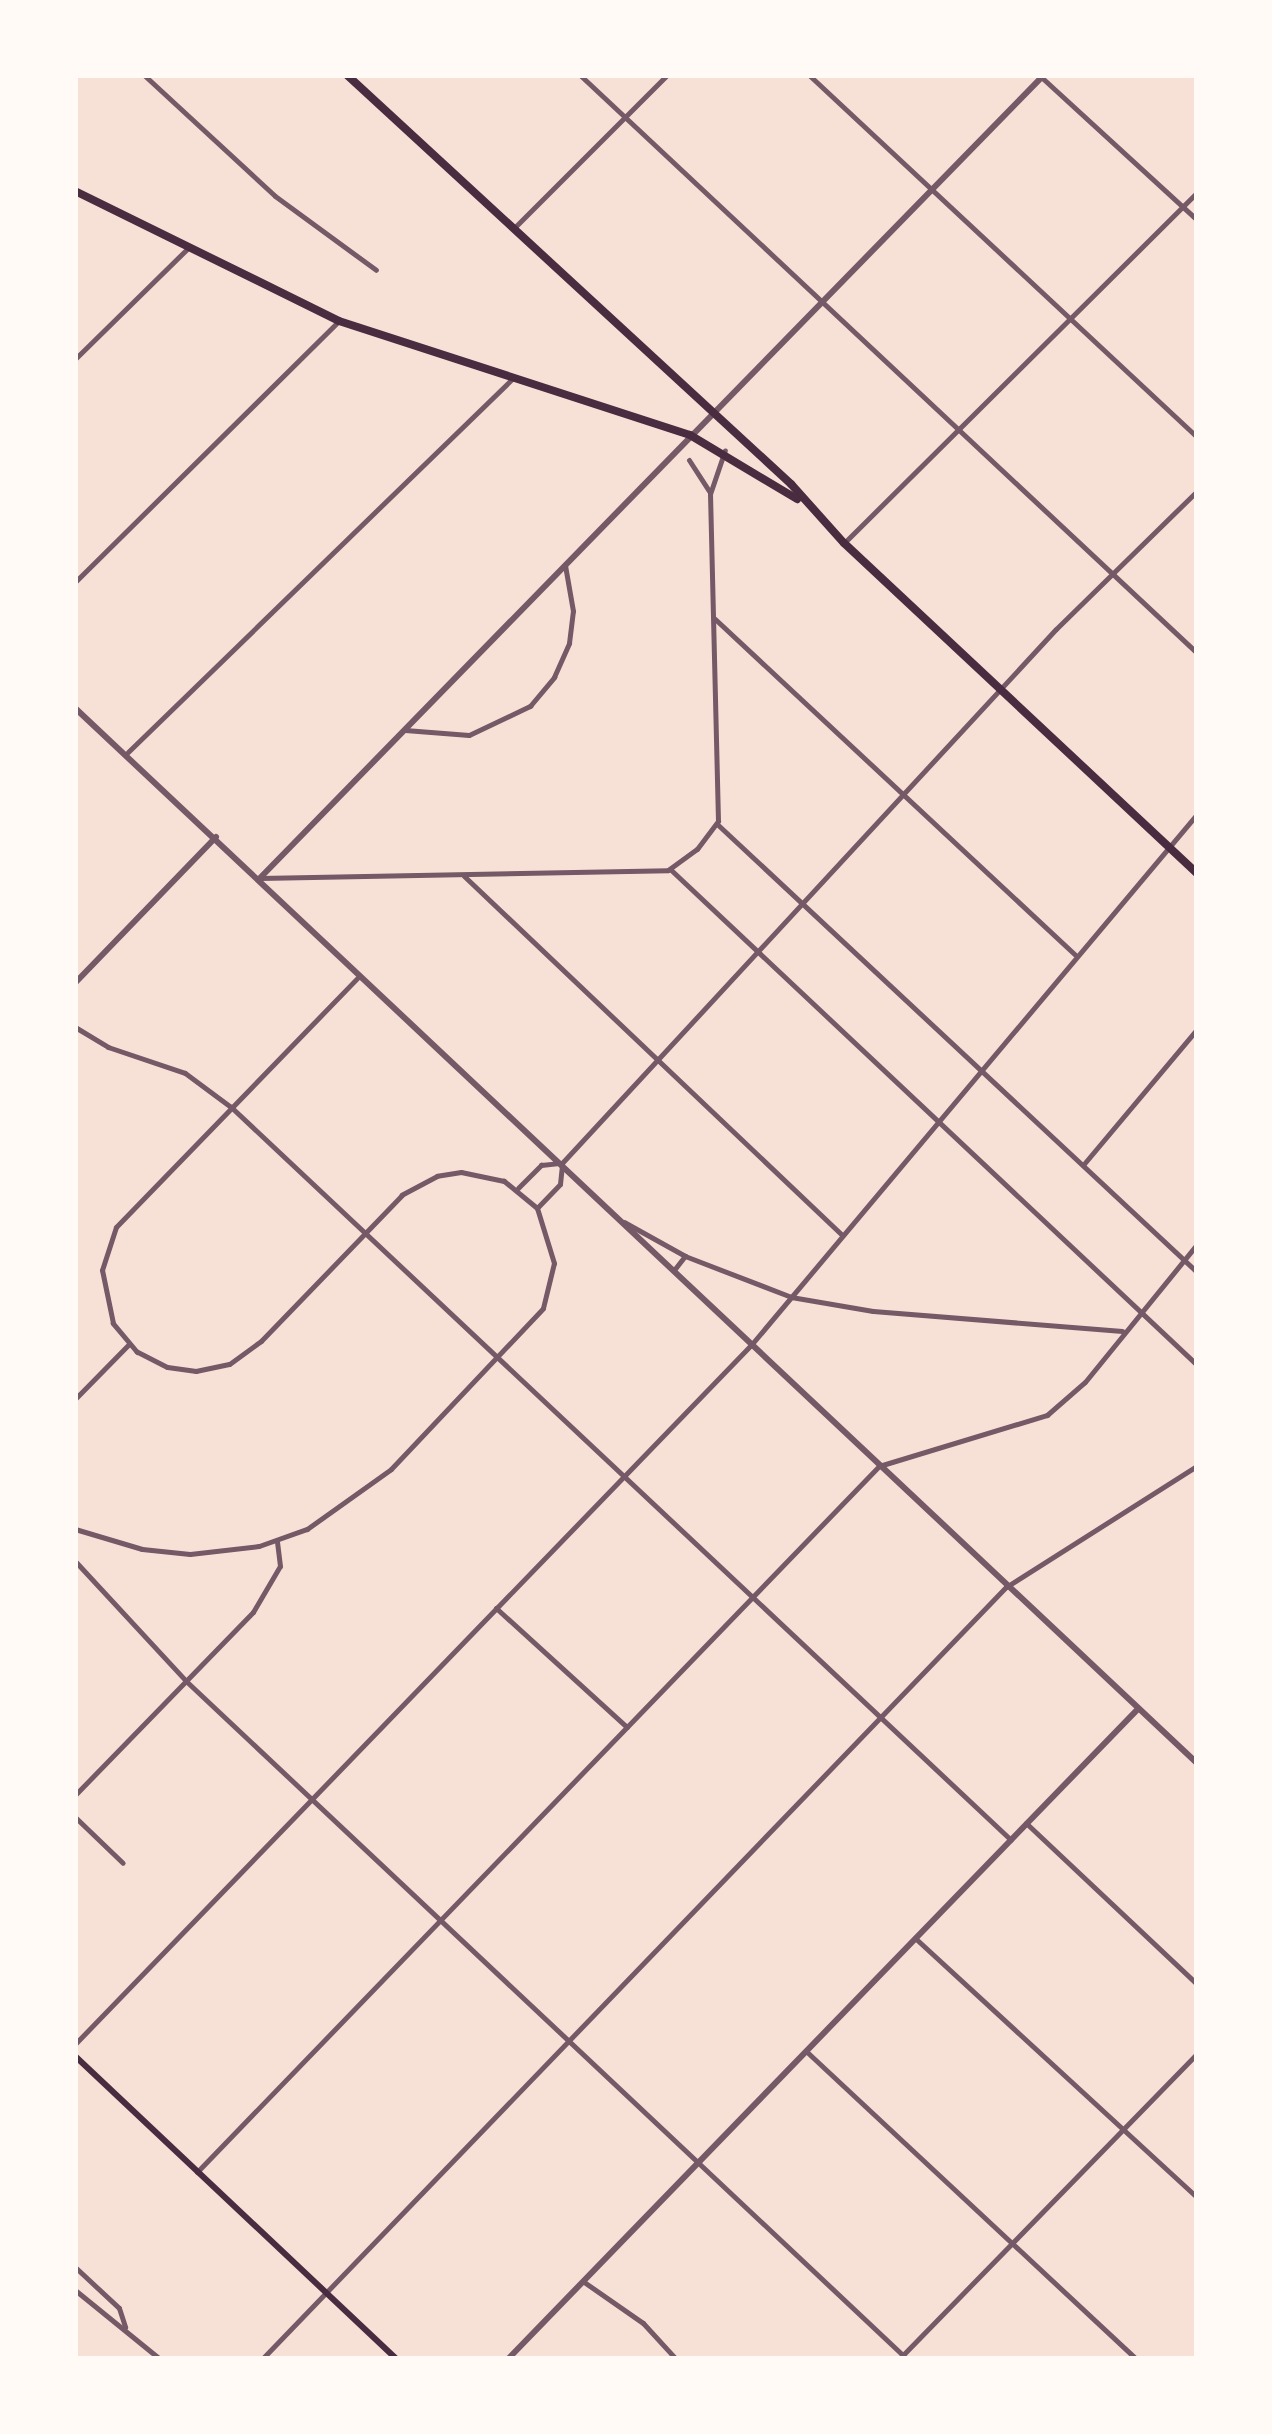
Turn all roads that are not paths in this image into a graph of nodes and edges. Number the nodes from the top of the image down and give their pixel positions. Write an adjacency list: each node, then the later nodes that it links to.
1 (144, 75): 15 (street)
2 (347, 75): 13 (highway)
3 (580, 75): 7 (street)
4 (667, 75): 7 (street)
5 (809, 75): 8 (street)
6 (1042, 76): 8 (street); 11 (street)
7 (625, 117): 13 (street); 16 (street)
8 (931, 190): 16 (street); 17 (street)
9 (75, 191): 14 (highway)
10 (1197, 192): 11 (street)
11 (1182, 206): 12 (street); 17 (street)
12 (1197, 220)
13 (512, 230): 21 (highway)
14 (186, 250): 18 (highway); 19 (street)
15 (376, 270)
16 (820, 301): 21 (street); 22 (street)
17 (1070, 318): 22 (street); 24 (street)
18 (339, 321): 20 (highway); 33 (street)
19 (75, 359)
20 (514, 377): 23 (highway); 39 (street)
21 (710, 413): 23 (street); 29 (highway)
22 (959, 428): 30 (street); 32 (street)
23 (690, 435): 25 (highway); 31 (street)
24 (1197, 437)
25 (725, 450): 28 (street); 29 (highway)
26 (689, 460): 28 (street)
27 (1197, 490): 32 (street)
28 (710, 494): 34 (street)
29 (801, 501): 30 (highway)
30 (844, 543): 36 (highway)
31 (565, 566): 38 (street); 38 (street)
32 (1113, 576): 35 (street); 36 (street)
33 (75, 582)
34 (716, 619): 40 (street); 42 (street)
35 (1197, 653)
36 (1001, 690): 40 (street); 44 (highway)
37 (75, 708): 39 (street)
38 (405, 730): 48 (street)
39 (128, 752): 43 (street)
40 (905, 796): 49 (street); 51 (street)
41 (1197, 814): 44 (street)
42 (717, 823): 45 (street); 49 (street)
43 (216, 837): 48 (street); 53 (street)
44 (1168, 845): 46 (highway); 51 (street)
45 (670, 869): 47 (street); 50 (street)
46 (1197, 873)
47 (464, 876): 48 (street); 56 (street)
48 (260, 878): 52 (street)
49 (805, 904): 50 (street); 57 (street)
50 (759, 952): 56 (street); 59 (street)
51 (1074, 955): 57 (street)
52 (359, 976): 58 (street); 60 (street)
53 (75, 983)
54 (75, 1027): 58 (street)
55 (1197, 1029): 61 (street)
56 (657, 1060): 60 (street); 66 (street)
57 (981, 1070): 59 (street); 61 (street)
58 (231, 1107): 65 (street); 75 (street)
59 (938, 1122): 66 (street); 73 (street)
60 (562, 1163): 62 (street); 63 (street); 64 (street)
61 (1083, 1165): 69 (street)
62 (518, 1188): 63 (street); 65 (street)
63 (537, 1208): 77 (street)
64 (624, 1222): 68 (street); 70 (street)
65 (364, 1234): 75 (street); 77 (street)
66 (842, 1235): 72 (street)
67 (1197, 1244): 69 (street)
68 (685, 1256): 70 (street); 72 (street)
69 (1184, 1260): 71 (street); 73 (street)
70 (674, 1270): 76 (street)
71 (1197, 1272)
72 (791, 1297): 74 (street); 76 (street)
73 (1140, 1312): 74 (street); 78 (street)
74 (1124, 1331): 80 (street)
75 (128, 1345): 79 (street)
76 (751, 1345): 80 (street); 82 (street)
77 (498, 1358): 82 (street); 84 (street)
78 (1197, 1365)
79 (75, 1399)
80 (880, 1466): 86 (street); 87 (street)
81 (1197, 1466): 86 (street)
82 (623, 1478): 87 (street); 88 (street)
83 (75, 1529): 84 (street)
84 (277, 1541): 89 (street)
85 (75, 1561): 89 (street)
86 (1006, 1587): 90 (street); 91 (street)
87 (753, 1598): 91 (street); 92 (street)
88 (496, 1608): 92 (street); 95 (street)
89 (186, 1681): 94 (street); 95 (street)
90 (1138, 1708): 93 (street); 97 (street)
91 (880, 1721): 98 (street); 103 (street)
92 (627, 1727): 100 (street)
93 (1197, 1764)
94 (75, 1794)
95 (312, 1798): 100 (street); 104 (street)
96 (75, 1817): 99 (street)
97 (1026, 1824): 98 (street); 102 (street)
98 (1011, 1840): 101 (street)
99 (123, 1863)
100 (441, 1920): 103 (street); 110 (street)
101 (915, 1938): 105 (street); 108 (street)
102 (1197, 1984)
103 (570, 2041): 109 (street); 116 (street)
104 (75, 2044)
105 (807, 2052): 109 (street); 112 (street)
106 (1197, 2054): 108 (street)
107 (75, 2056): 110 (main road)
108 (1125, 2130): 111 (street); 112 (street)
109 (700, 2162): 114 (street); 118 (street)
110 (197, 2172): 116 (main road)
111 (1197, 2197)
112 (1013, 2244): 118 (street); 124 (street)
113 (75, 2268): 117 (street)
114 (584, 2282): 122 (street); 123 (street)
115 (75, 2290): 117 (street)
116 (326, 2293): 120 (street); 121 (main road)
117 (125, 2327): 119 (street)
118 (903, 2358)
119 (160, 2359)
120 (262, 2359)
121 (396, 2359)
122 (508, 2359)
123 (676, 2359)
124 (1136, 2359)

